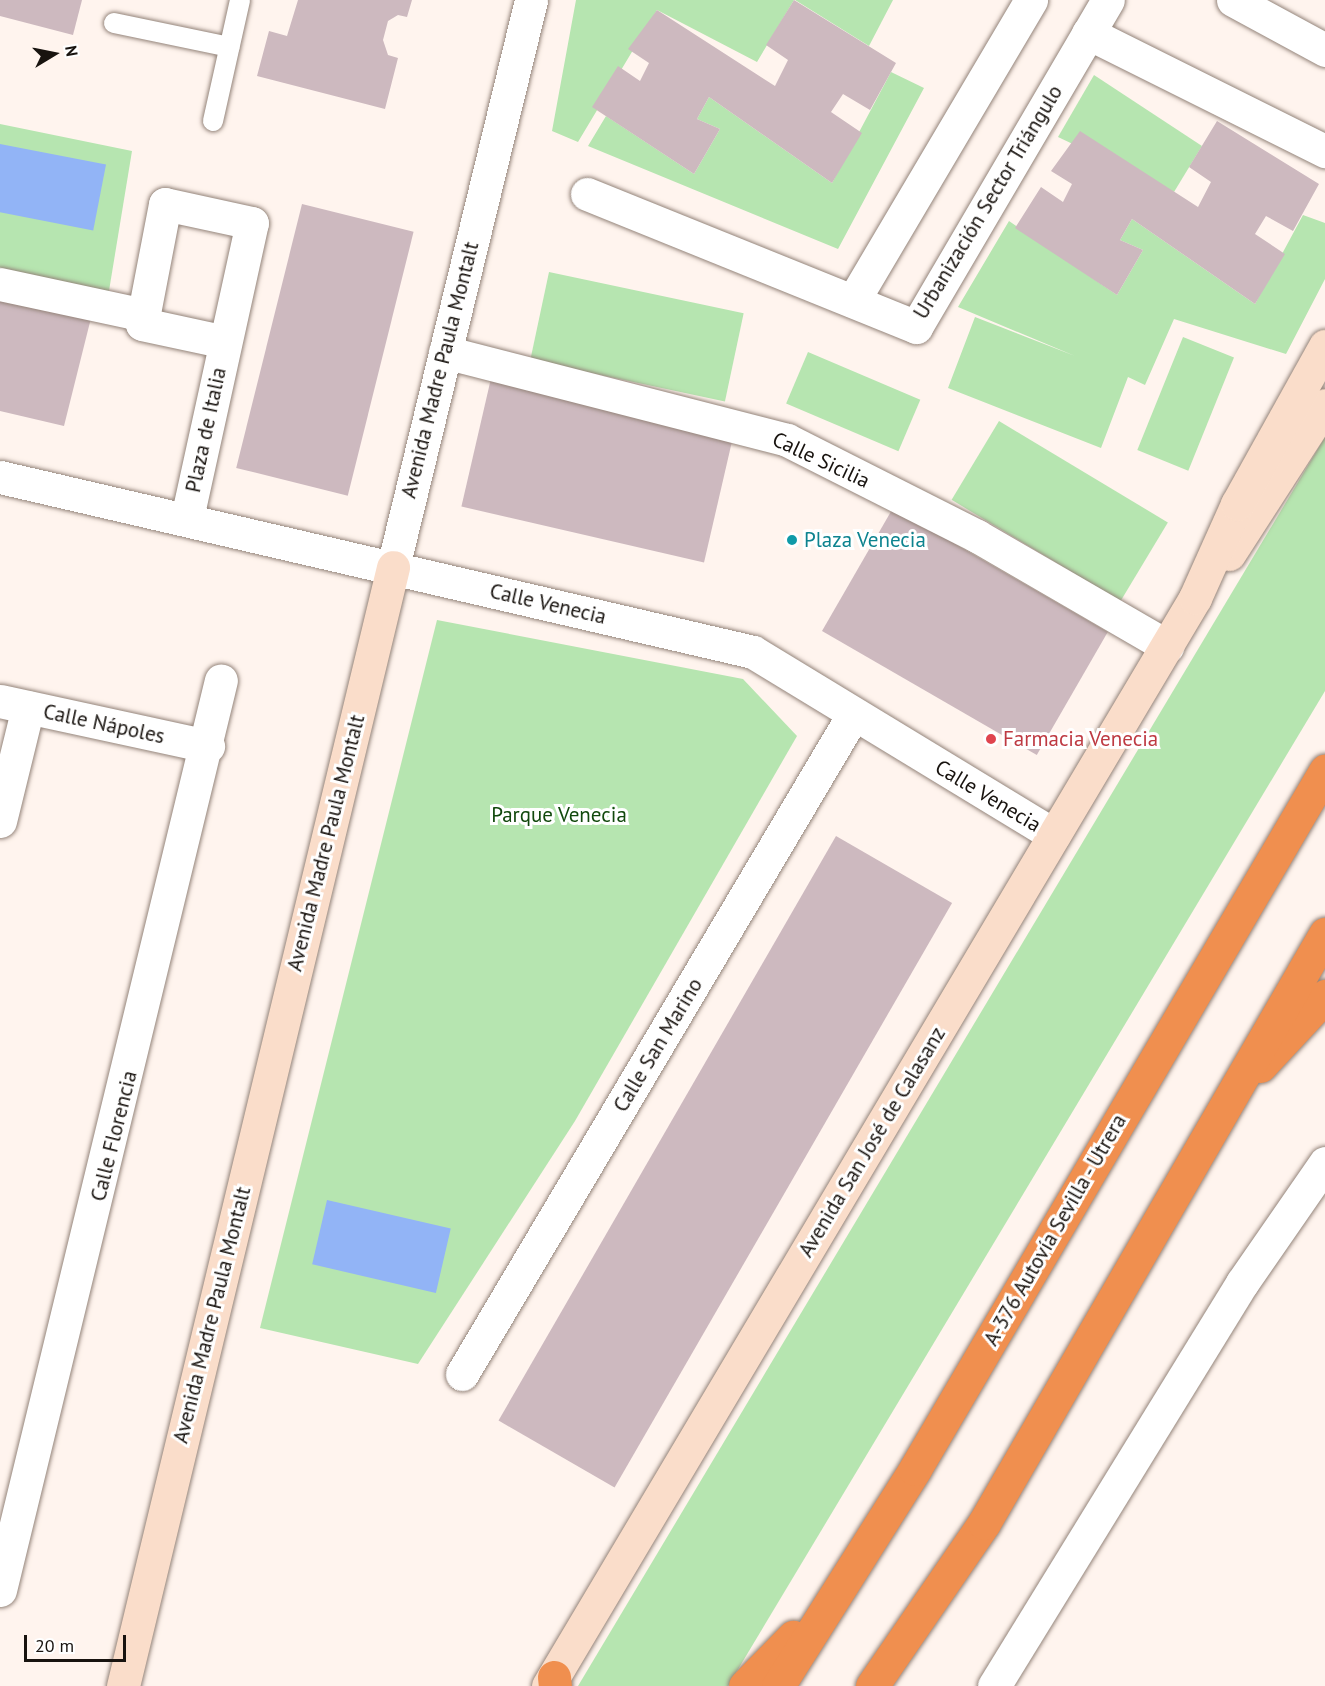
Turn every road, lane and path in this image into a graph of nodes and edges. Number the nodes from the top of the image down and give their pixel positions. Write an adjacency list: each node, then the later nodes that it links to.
1 (240, 0): 8 (lane)
2 (531, 0): 18 (street, Avenida Madre Paula Montalt)
3 (1031, 0): 14 (street)
4 (1108, 0): 7 (street, Urbanización Sector Triángulo)
5 (1233, 0): 9 (street)
6 (114, 23): 8 (lane)
7 (1088, 33): 11 (street); 14 (street, Urbanización Sector Triángulo)
8 (230, 46): 10 (lane)
9 (1325, 50)
10 (213, 121)
11 (1325, 151)
12 (586, 194): 14 (street)
13 (0, 284): 15 (street)
14 (853, 301)
15 (144, 315): 16 (street, Plaza de Italia); 16 (street, Plaza de Italia)
16 (225, 342): 21 (street, Plaza de Italia)
17 (1325, 346): 23 (street, Avenida San José de Calasanz)
18 (445, 352): 22 (street, Avenida Madre Paula Montalt); 24 (street, Calle Sicilia)
19 (1325, 405): 23 (street, Avenida San José de Calasanz)
20 (0, 477): 21 (street, Calle Venecia)
21 (187, 518): 22 (street, Calle Venecia)
22 (393, 567): 27 (street, Calle Venecia); 40 (street, Avenida Madre Paula Montalt)
23 (1195, 598): 24 (street, Avenida San José de Calasanz)
24 (1167, 646): 31 (street, Avenida San José de Calasanz)
25 (221, 680): 28 (street, Calle Florencia)
26 (14, 704): 28 (street, Calle Nápoles); 30 (street)
27 (853, 715): 31 (street, Calle Venecia); 36 (street, Calle San Marino)
28 (208, 746): 38 (street, Calle Florencia)
29 (1325, 771): 37 (highway, A-376 Autovía Sevilla - Utrera)
30 (0, 817)
31 (1054, 835): 39 (street, Avenida San José de Calasanz)
32 (1325, 934): 34 (highway)
33 (1325, 996): 34 (highway)
34 (1232, 1092): 43 (highway)
35 (1325, 1163): 44 (street)
36 (462, 1374)
37 (915, 1469): 41 (highway); 42 (highway, A-376 Autovía Sevilla - Utrera)
38 (2, 1591)
39 (552, 1683)
40 (123, 1686)
41 (745, 1686)
42 (778, 1686)
43 (872, 1686)
44 (994, 1686)

